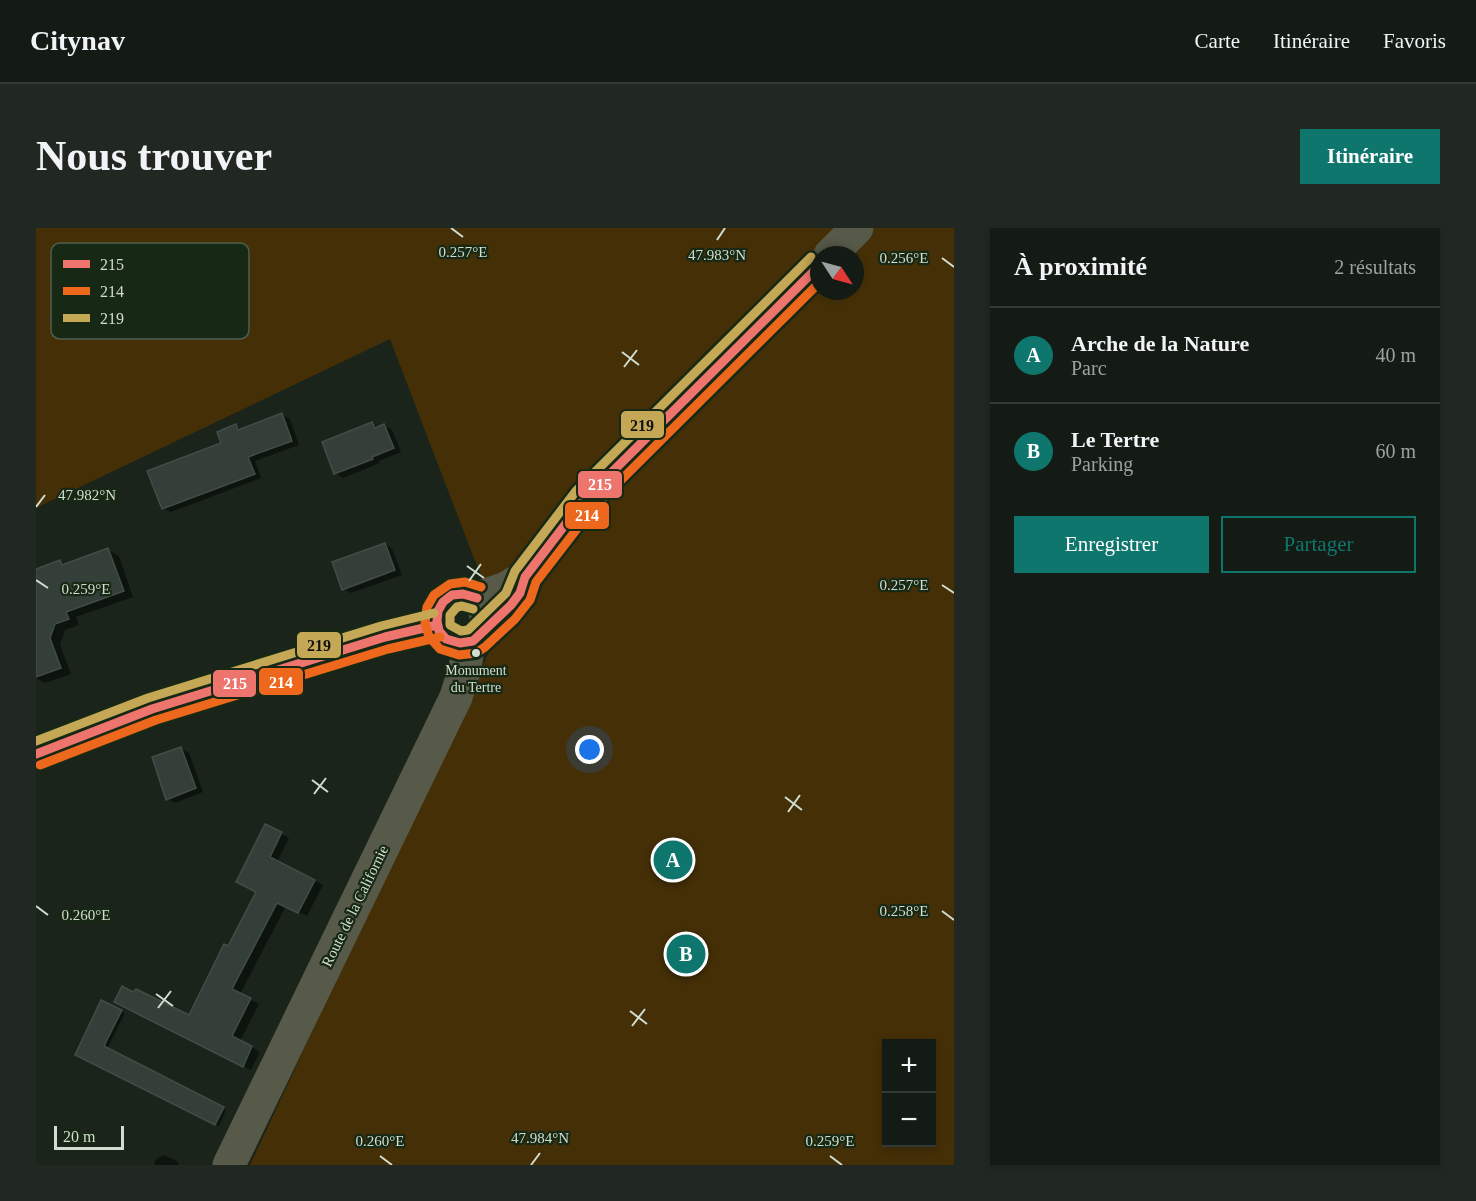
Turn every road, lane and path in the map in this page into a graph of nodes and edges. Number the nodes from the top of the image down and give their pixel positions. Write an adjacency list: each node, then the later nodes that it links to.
1 (856, 228): 2 (street)
2 (839, 246)
3 (810, 275): 4 (street)
4 (477, 623): 5 (street); 5 (street); 7 (street, Route de la Californie)
5 (437, 625): 6 (street)
6 (36, 754)
7 (230, 1165)

